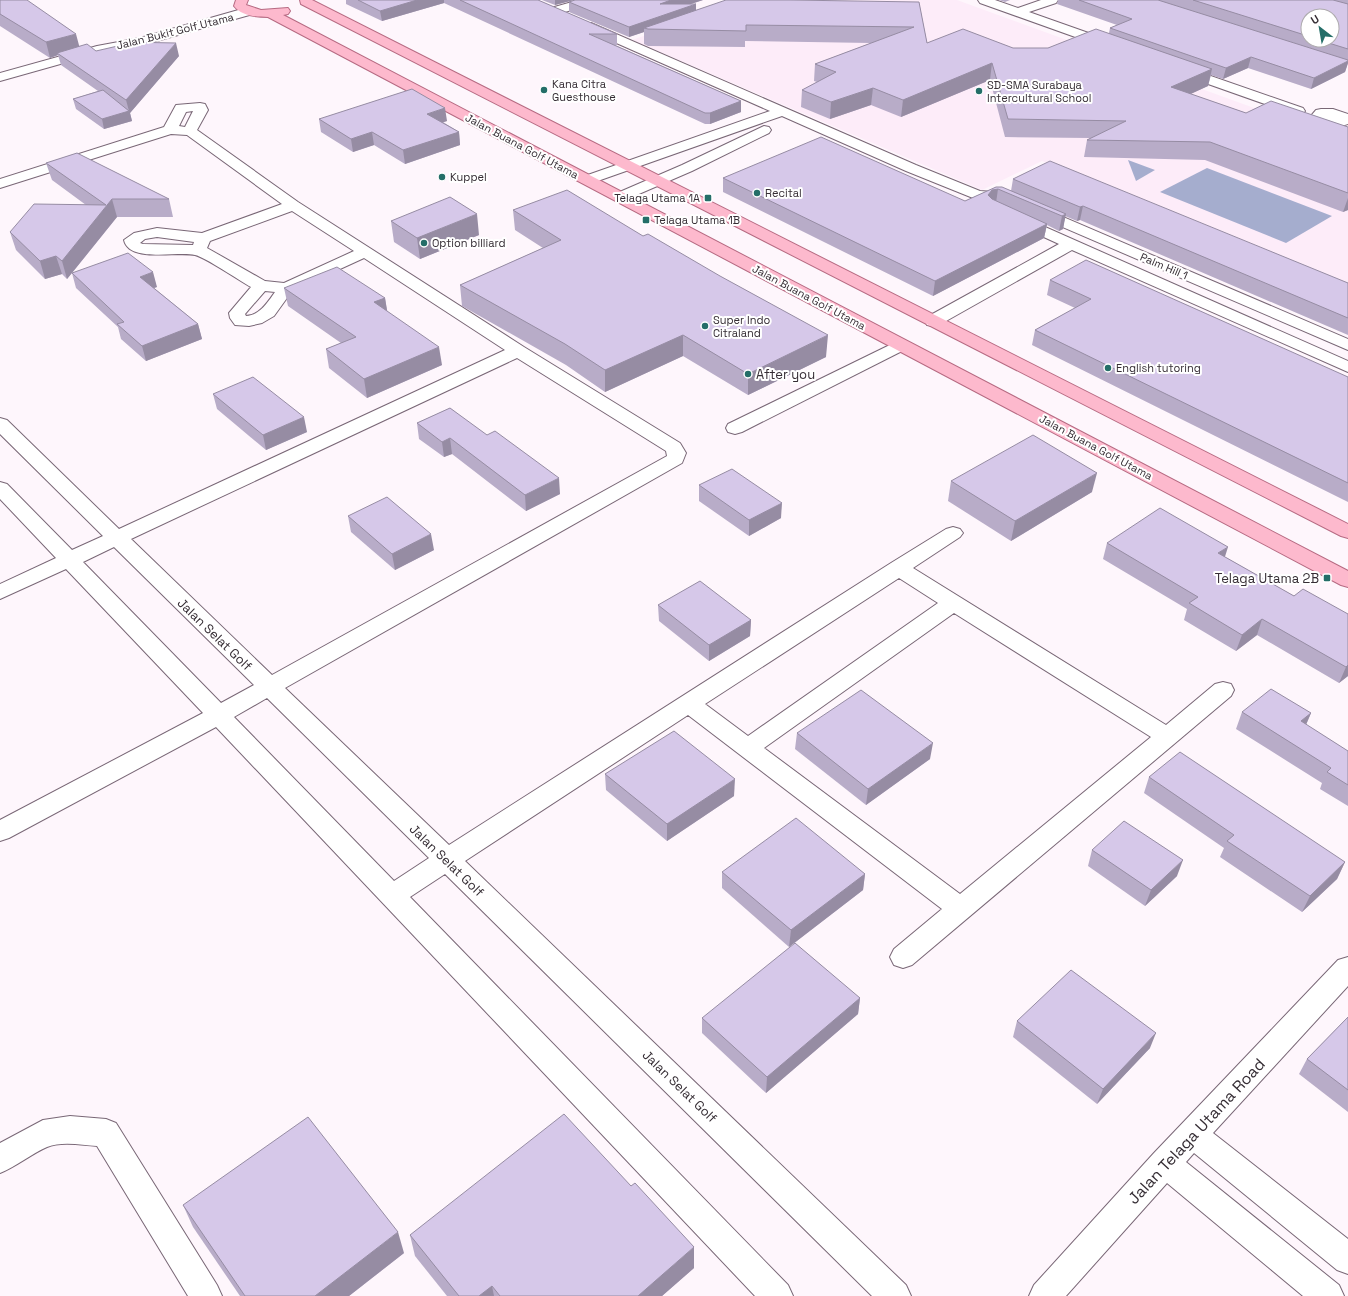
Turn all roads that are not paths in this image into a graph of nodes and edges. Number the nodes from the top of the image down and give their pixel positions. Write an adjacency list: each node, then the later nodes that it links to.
1 (305, 0): 10 (main road); 21 (main road)
2 (591, 0): 8 (street)
3 (984, 0): 9 (street)
4 (1052, 0): 9 (street)
5 (241, 2): 7 (main road); 13 (street, Jalan Bukit Golf Utama)
6 (542, 6): 8 (street, Palm Hill 1)
7 (249, 11): 10 (main road); 13 (street, Jalan Bukit Golf Utama)
8 (556, 11): 12 (street, Palm Hill 1)
9 (1018, 12): 14 (street)
10 (270, 13): 22 (main road, Jalan Buana Golf Utama)
11 (643, 39): 12 (street)
12 (628, 44): 17 (street, Palm Hill 1)
13 (101, 49): 16 (street, Jalan Bukit Golf Utama)
14 (1123, 49)
15 (1168, 65): 18 (street)
16 (0, 77)
17 (787, 114): 21 (street); 23 (street); 25 (street, Palm Hill 1)
18 (1318, 118)
19 (170, 130): 20 (street); 20 (street); 24 (street)
20 (190, 131): 27 (street)
21 (627, 165): 22 (street); 23 (main road)
22 (587, 180): 26 (main road, Jalan Buana Golf Utama)
23 (659, 181): 26 (street); 32 (main road)
24 (0, 184)
25 (978, 194): 28 (street, Palm Hill 1); 34 (street, Palm Hill 1)
26 (620, 197): 33 (main road, Jalan Buana Golf Utama)
27 (293, 205): 29 (street); 30 (street)
28 (1071, 244): 32 (street); 36 (street, Palm Hill 1)
29 (365, 252): 31 (street); 35 (street)
30 (261, 286): 31 (street); 31 (street)
31 (286, 288)
32 (933, 321): 40 (main road)
33 (900, 345): 38 (street); 45 (main road, Jalan Buana Golf Utama)
34 (1348, 345)
35 (518, 351): 42 (street); 48 (street)
36 (1348, 366)
37 (0, 424): 42 (street, Jalan Selat Golf)
38 (735, 428)
39 (0, 488): 43 (street)
40 (1348, 532)
41 (953, 533): 44 (street)
42 (116, 538): 43 (street); 48 (street, Jalan Selat Golf)
43 (69, 559): 46 (street); 51 (street)
44 (898, 568): 47 (street); 50 (street)
45 (1348, 580)
46 (0, 592)
47 (953, 603): 52 (street); 53 (street)
48 (270, 687): 51 (street); 55 (street, Jalan Selat Golf)
49 (1223, 690): 52 (street)
50 (688, 703): 53 (street); 55 (street)
51 (219, 715): 54 (street); 56 (street)
52 (1166, 736): 57 (street)
53 (748, 748): 57 (street)
54 (0, 831)
55 (447, 859): 56 (street); 66 (street, Jalan Selat Golf)
56 (392, 895): 65 (street)
57 (960, 909): 58 (street)
58 (902, 957)
59 (1348, 968): 60 (street, Jalan Telaga Utama Road)
60 (1192, 1134): 62 (street, Jalan Telaga Utama Road); 63 (street)
61 (0, 1159): 64 (street)
62 (1165, 1164): 67 (street, Jalan Telaga Utama Road); 68 (street)
63 (1348, 1259)
64 (206, 1296)
65 (777, 1296)
66 (895, 1296)
67 (1045, 1296)
68 (1328, 1296)

